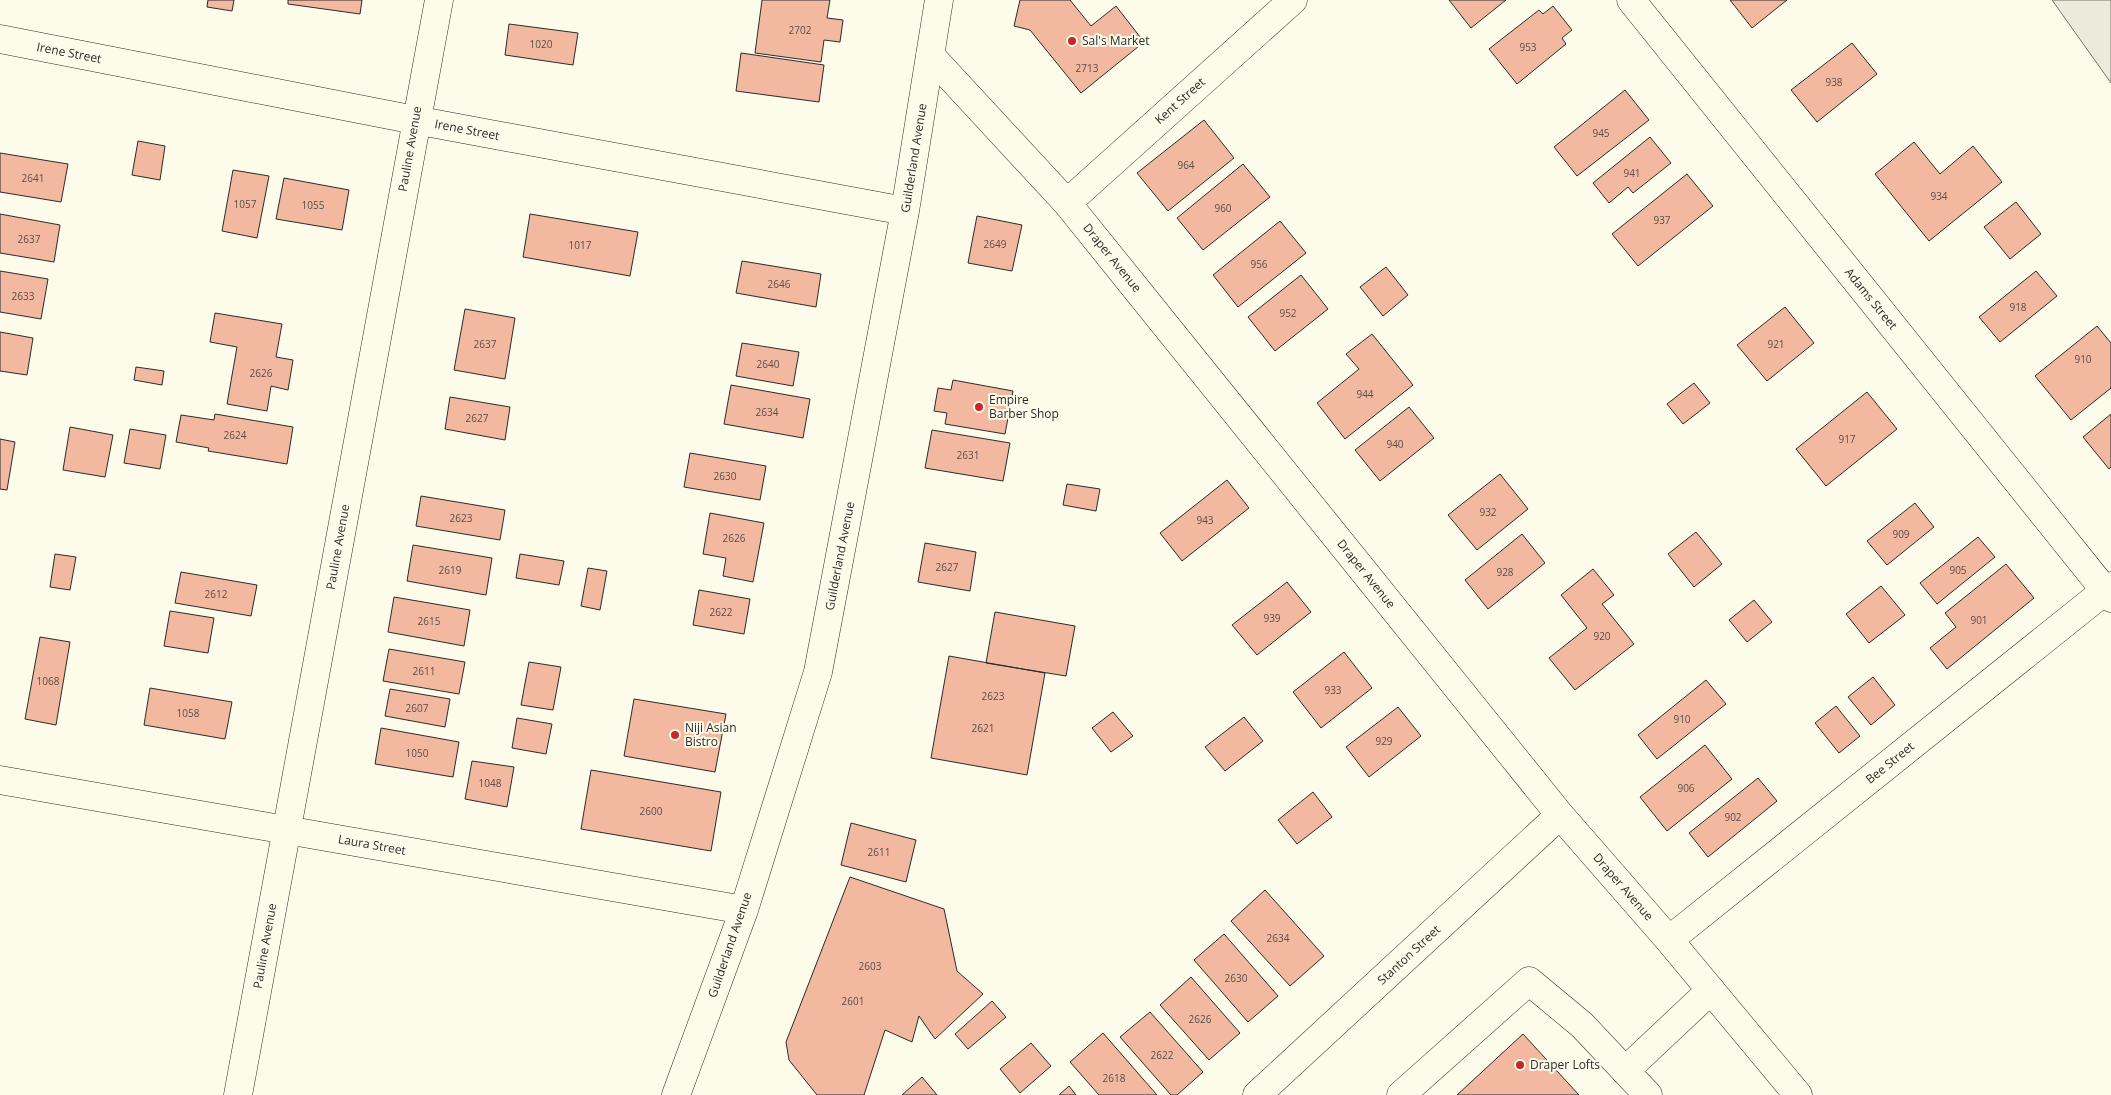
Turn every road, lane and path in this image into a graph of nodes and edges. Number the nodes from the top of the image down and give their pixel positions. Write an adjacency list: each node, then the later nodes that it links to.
1 (439, 0): 7 (street, Pauline Avenue)
2 (939, 0): 6 (street, Guilderland Avenue)
3 (1293, 0): 8 (street, Kent Street)
4 (1631, 0): 10 (street, Adams Street)
5 (0, 39): 7 (street, Irene Street)
6 (930, 55): 8 (street, Draper Avenue); 9 (street, Guilderland Avenue)
7 (415, 120): 9 (street, Irene Street); 13 (street, Pauline Avenue)
8 (1067, 203): 12 (street, Draper Avenue)
9 (905, 211): 14 (street, Guilderland Avenue)
10 (2109, 592): 15 (street, Bee Street)
11 (0, 780): 13 (street, Laura Street)
12 (1560, 816): 15 (street, Draper Avenue); 20 (street, Stanton Street)
13 (286, 830): 14 (street, Laura Street); 19 (street, Pauline Avenue)
14 (744, 910): 18 (street, Guilderland Avenue)
15 (1670, 940): 16 (street, Draper Avenue)
16 (1711, 990): 17 (street); 23 (street, Draper Avenue)
17 (1625, 1071): 21 (street); 22 (street)
18 (683, 1091)
19 (238, 1095)
20 (1257, 1095)
21 (1401, 1095)
22 (1648, 1095)
23 (1798, 1095)

